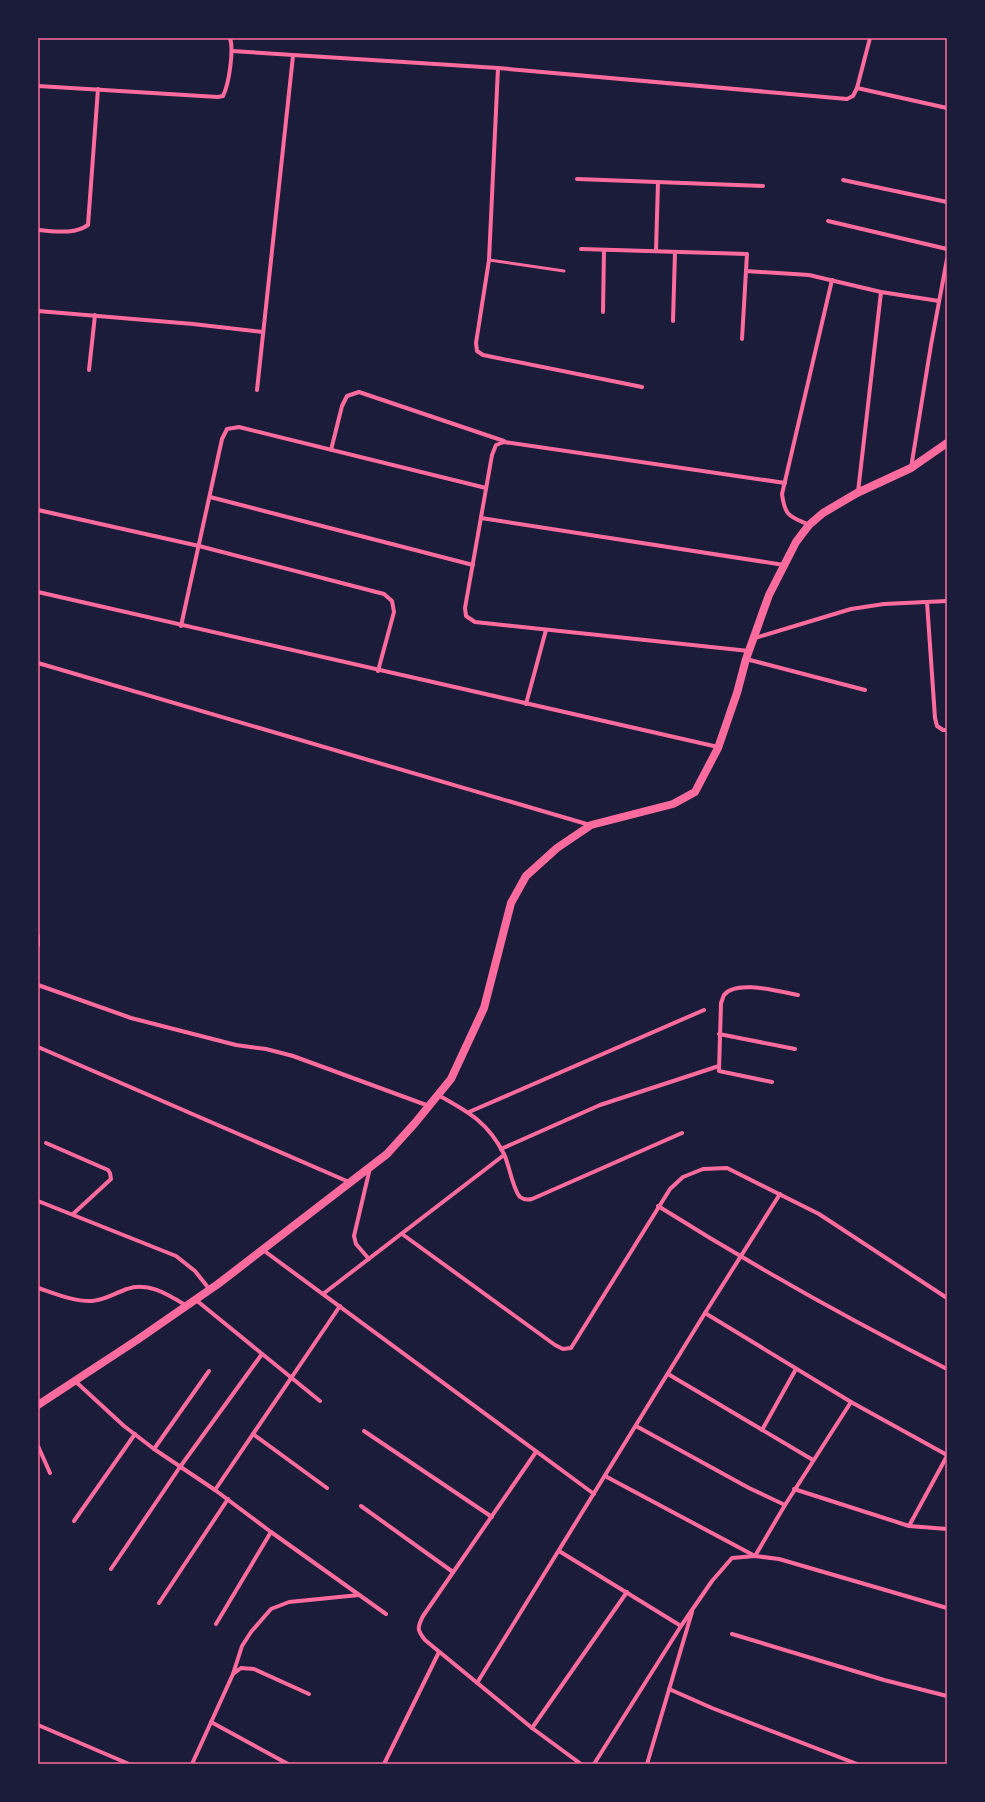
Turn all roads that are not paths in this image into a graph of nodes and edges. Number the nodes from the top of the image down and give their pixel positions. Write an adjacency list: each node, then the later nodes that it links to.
1 (230, 38): 3 (street)
2 (870, 38): 7 (street)
3 (232, 51): 4 (street); 8 (street)
4 (293, 56): 5 (street); 33 (street)
5 (498, 68): 7 (street); 23 (street)
6 (38, 86): 8 (street)
7 (857, 88): 9 (street)
8 (98, 89): 16 (street)
9 (947, 108)
10 (577, 179): 12 (street)
11 (843, 180): 14 (street)
12 (658, 182): 13 (street); 20 (street)
13 (764, 186)
14 (947, 202)
15 (828, 221): 18 (street)
16 (38, 230)
17 (581, 249): 19 (street)
18 (947, 249)
19 (604, 250): 20 (street); 30 (street)
20 (656, 251): 21 (street)
21 (675, 252): 25 (street); 32 (street)
22 (947, 259): 28 (street)
23 (489, 260): 24 (lane); 36 (street)
24 (564, 271)
25 (746, 271): 26 (street); 34 (street)
26 (832, 280): 27 (street); 42 (street)
27 (881, 292): 28 (street); 44 (street)
28 (938, 301): 41 (street)
29 (38, 311): 31 (street)
30 (603, 312)
31 (95, 315): 33 (street); 35 (street)
32 (673, 321)
33 (263, 332): 37 (street)
34 (742, 339)
35 (89, 370)
36 (642, 388)
37 (257, 390)
38 (504, 442): 40 (street); 42 (street); 43 (street)
39 (947, 443): 41 (main road)
40 (331, 450): 43 (street); 45 (street)
41 (911, 468): 44 (main road)
42 (785, 483): 48 (street)
43 (486, 488): 47 (street)
44 (857, 493): 48 (main road)
45 (210, 497): 49 (street); 50 (street)
46 (38, 510): 49 (street)
47 (481, 518): 50 (street); 51 (street)
48 (809, 525): 51 (main road)
49 (199, 546): 55 (street); 60 (street)
50 (473, 565): 56 (street)
51 (784, 565): 57 (main road)
52 (38, 592): 55 (street)
53 (947, 601): 54 (street)
54 (927, 602): 57 (street); 63 (street)
55 (181, 626): 60 (street)
56 (546, 630): 58 (street); 62 (street)
57 (754, 638): 58 (main road)
58 (748, 655): 61 (street); 64 (main road)
59 (38, 663): 65 (street)
60 (378, 671): 62 (street)
61 (865, 690)
62 (526, 704): 64 (street)
63 (947, 730)
64 (718, 748): 65 (main road)
65 (592, 825): 76 (main road)
66 (38, 936): 67 (street)
67 (38, 945)
68 (38, 984): 77 (street)
69 (798, 995): 71 (street)
70 (704, 1010): 78 (street)
71 (719, 1034): 73 (street); 74 (street)
72 (38, 1047): 84 (street)
73 (795, 1049)
74 (719, 1066): 75 (street); 81 (street)
75 (772, 1082)
76 (438, 1095): 77 (main road); 78 (street)
77 (429, 1106): 83 (main road)
78 (469, 1112): 81 (street)
79 (682, 1133): 82 (street)
80 (46, 1143): 88 (street)
81 (501, 1149): 82 (street)
82 (504, 1155): 89 (street)
83 (370, 1168): 84 (main road); 92 (street)
84 (351, 1183): 90 (main road)
85 (780, 1194): 87 (street); 91 (street); 96 (street)
86 (38, 1201): 88 (street)
87 (658, 1206): 89 (street); 91 (street)
88 (73, 1214): 94 (street)
89 (402, 1234): 92 (street)
90 (263, 1250): 94 (main road); 95 (street)
91 (741, 1258): 100 (street); 103 (street)
92 (369, 1259): 95 (street)
93 (38, 1288): 98 (street)
94 (210, 1290): 97 (main road)
95 (323, 1294): 99 (street)
96 (947, 1298)
97 (196, 1300): 98 (main road); 101 (street)
98 (187, 1306): 107 (main road)
99 (340, 1306): 106 (street); 118 (street)
100 (705, 1313): 102 (street); 105 (street)
101 (262, 1354): 106 (street); 121 (street)
102 (796, 1369): 109 (street); 112 (street)
103 (947, 1370)
104 (209, 1371): 117 (street)
105 (668, 1374): 111 (street); 112 (street)
106 (291, 1378): 108 (street); 115 (street)
107 (75, 1380): 110 (main road); 114 (street)
108 (320, 1402)
109 (851, 1402): 119 (street); 120 (street)
110 (38, 1405)
111 (636, 1426): 123 (street); 129 (street)
112 (762, 1430): 120 (street)
113 (364, 1431): 131 (street)
114 (135, 1434): 117 (street); 132 (street)
115 (253, 1434): 124 (street); 126 (street)
116 (38, 1446): 122 (street)
117 (154, 1449): 121 (street)
118 (536, 1452): 127 (street); 131 (street)
119 (947, 1456): 133 (street)
120 (813, 1460): 125 (street)
121 (180, 1467): 126 (street); 138 (street)
122 (50, 1473)
123 (606, 1476): 127 (street); 137 (street)
124 (327, 1488)
125 (794, 1489): 129 (street); 133 (street)
126 (215, 1490): 128 (street)
127 (594, 1494): 136 (street)
128 (228, 1499): 135 (street); 142 (street)
129 (784, 1505): 137 (street)
130 (361, 1506): 139 (street)
131 (492, 1517): 139 (street)
132 (74, 1521)
133 (909, 1526): 134 (street)
134 (947, 1530)
135 (271, 1532): 141 (street); 146 (street)
136 (559, 1551): 140 (street); 151 (street)
137 (755, 1556): 143 (street); 144 (street)
138 (111, 1569)
139 (453, 1572): 149 (street)
140 (627, 1592): 147 (street); 157 (street)
141 (360, 1595): 145 (street); 150 (street)
142 (159, 1603)
143 (693, 1608): 147 (street); 152 (street)
144 (947, 1608)
145 (386, 1614)
146 (216, 1624)
147 (681, 1626): 163 (street)
148 (732, 1634): 154 (street)
149 (439, 1652): 151 (street); 161 (street)
150 (233, 1674): 153 (street); 155 (street)
151 (477, 1683): 157 (street)
152 (669, 1689): 164 (street); 165 (street)
153 (309, 1694)
154 (947, 1696)
155 (211, 1722): 159 (street); 160 (street)
156 (38, 1726): 158 (street)
157 (532, 1728): 162 (street)
158 (129, 1764)
159 (192, 1764)
160 (288, 1764)
161 (384, 1764)
162 (582, 1764)
163 (594, 1764)
164 (647, 1764)
165 (857, 1764)

